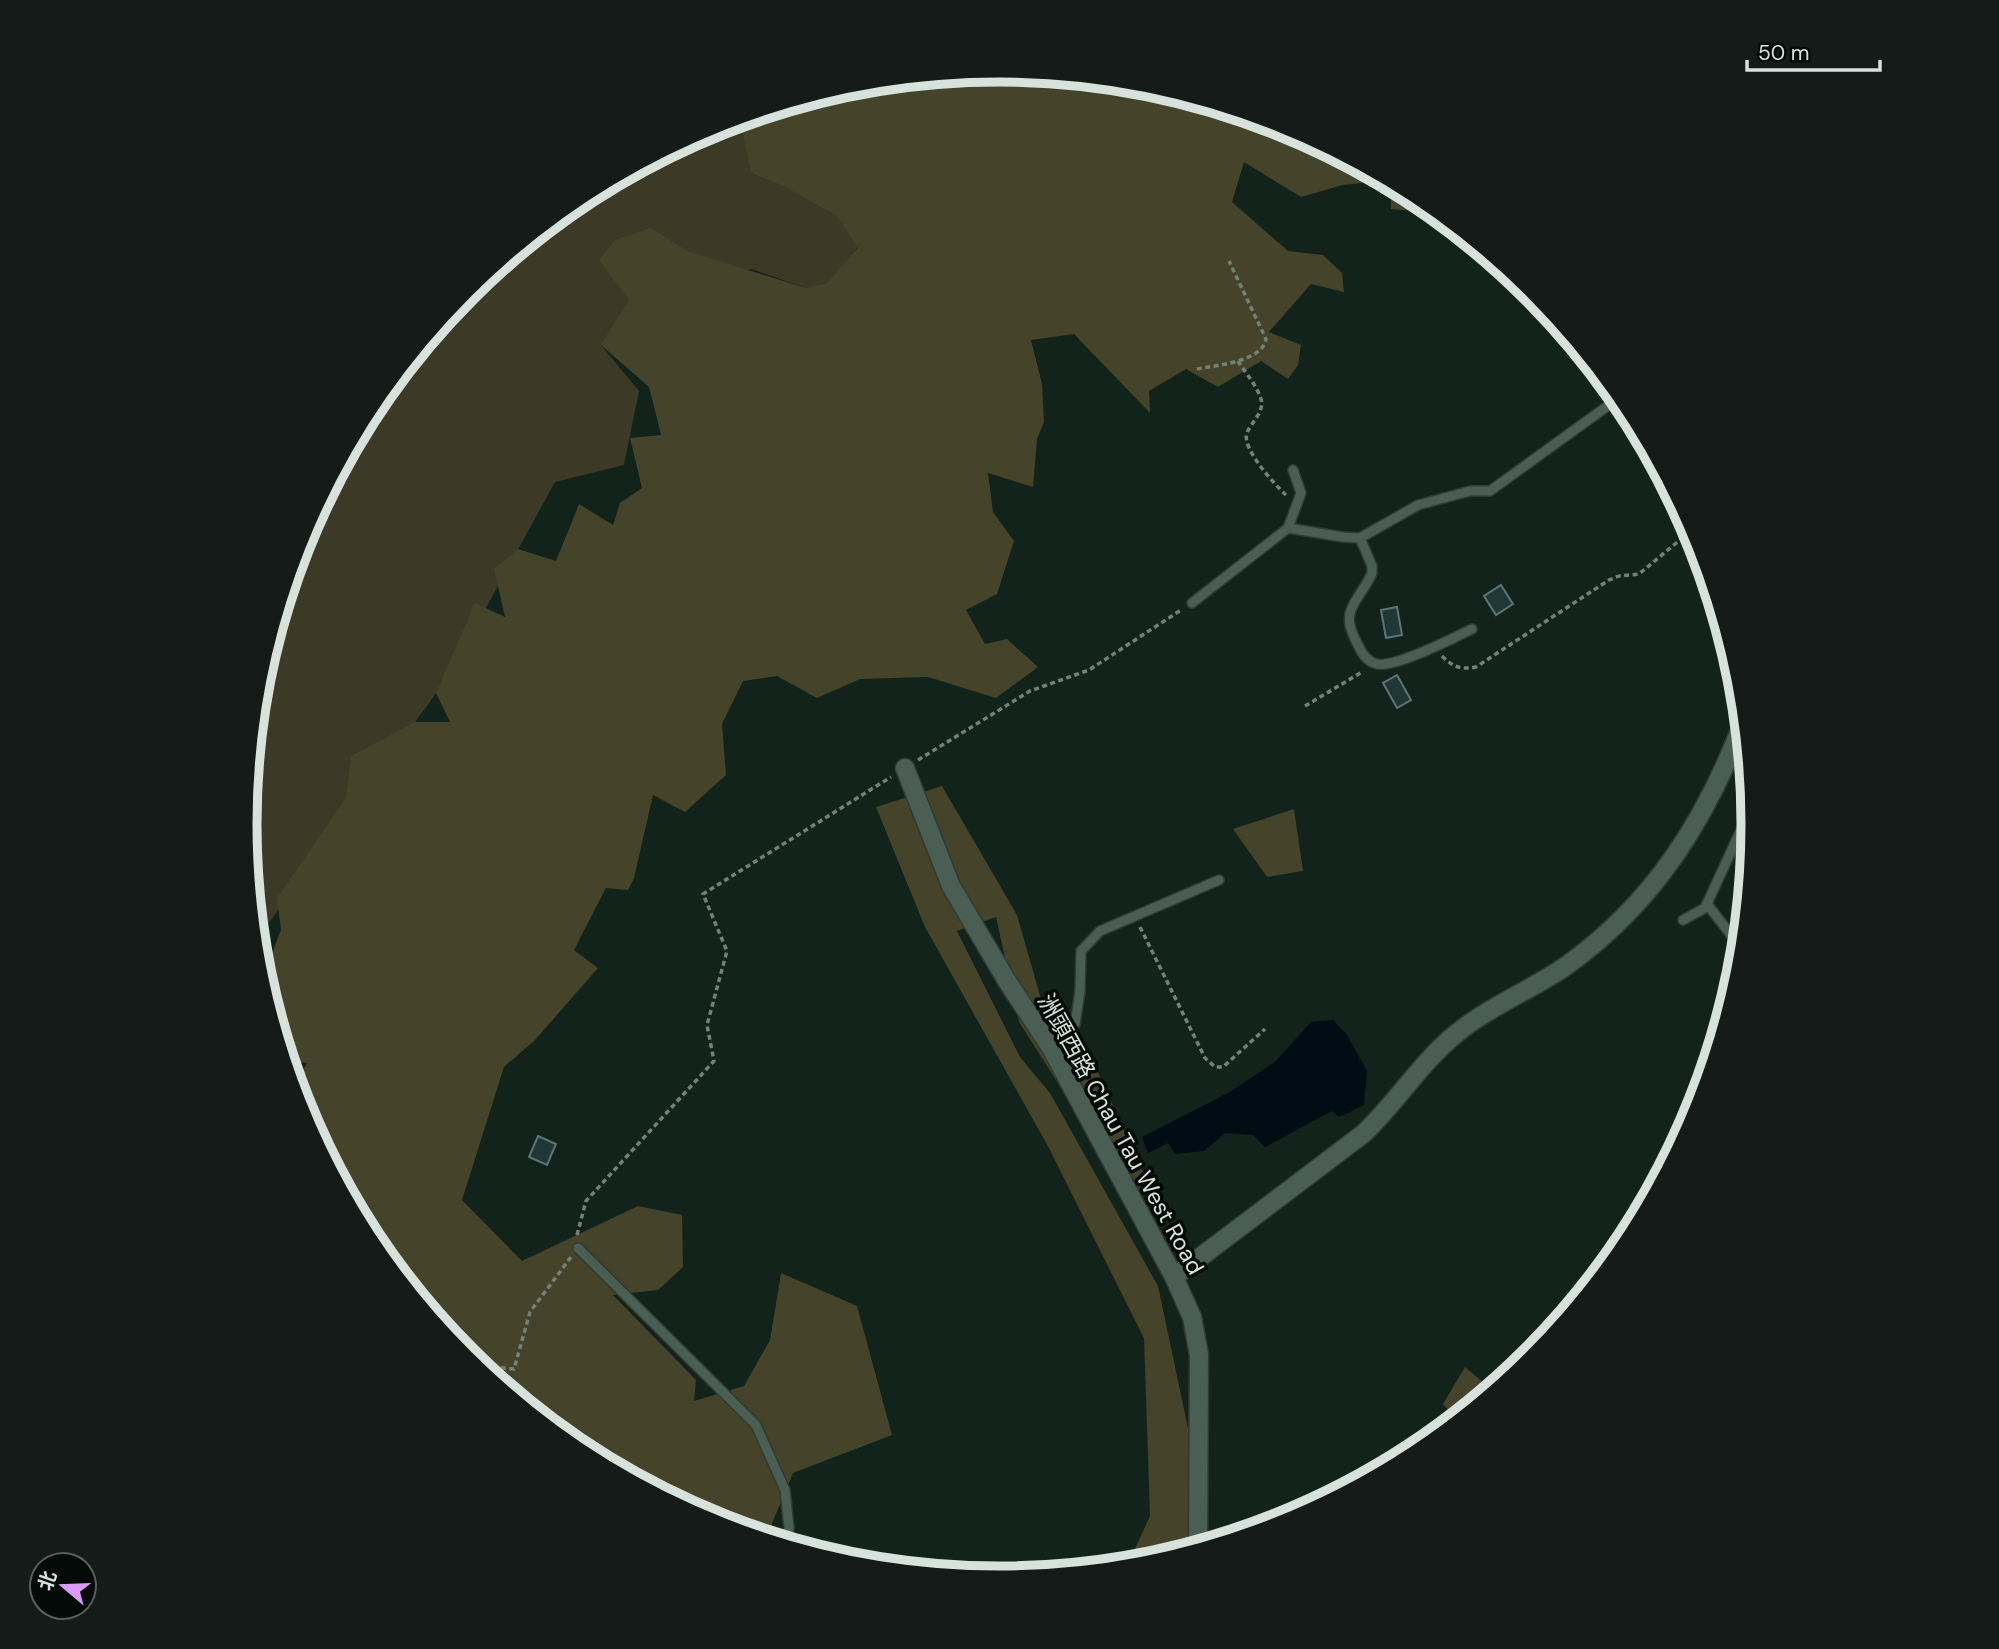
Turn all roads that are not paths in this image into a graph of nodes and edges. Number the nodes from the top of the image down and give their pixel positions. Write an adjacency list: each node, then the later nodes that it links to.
1 (1611, 404): 4 (lane)
2 (1293, 470): 3 (lane)
3 (1288, 528): 4 (lane); 5 (lane)
4 (1360, 537): 6 (lane)
5 (1192, 603)
6 (1472, 629)
7 (1736, 739): 16 (street)
8 (905, 768): 14 (street, 洲頭西路 Chau Tau West Road)
9 (1742, 828): 11 (lane)
10 (1219, 880): 14 (lane)
11 (1707, 904): 12 (lane); 13 (lane)
12 (1683, 920)
13 (1732, 937)
14 (1051, 1048): 16 (street, 洲頭西路 Chau Tau West Road)
15 (579, 1248): 17 (lane)
16 (1174, 1277): 18 (street, 洲頭西路 Chau Tau West Road)
17 (787, 1535)
18 (1198, 1539)

